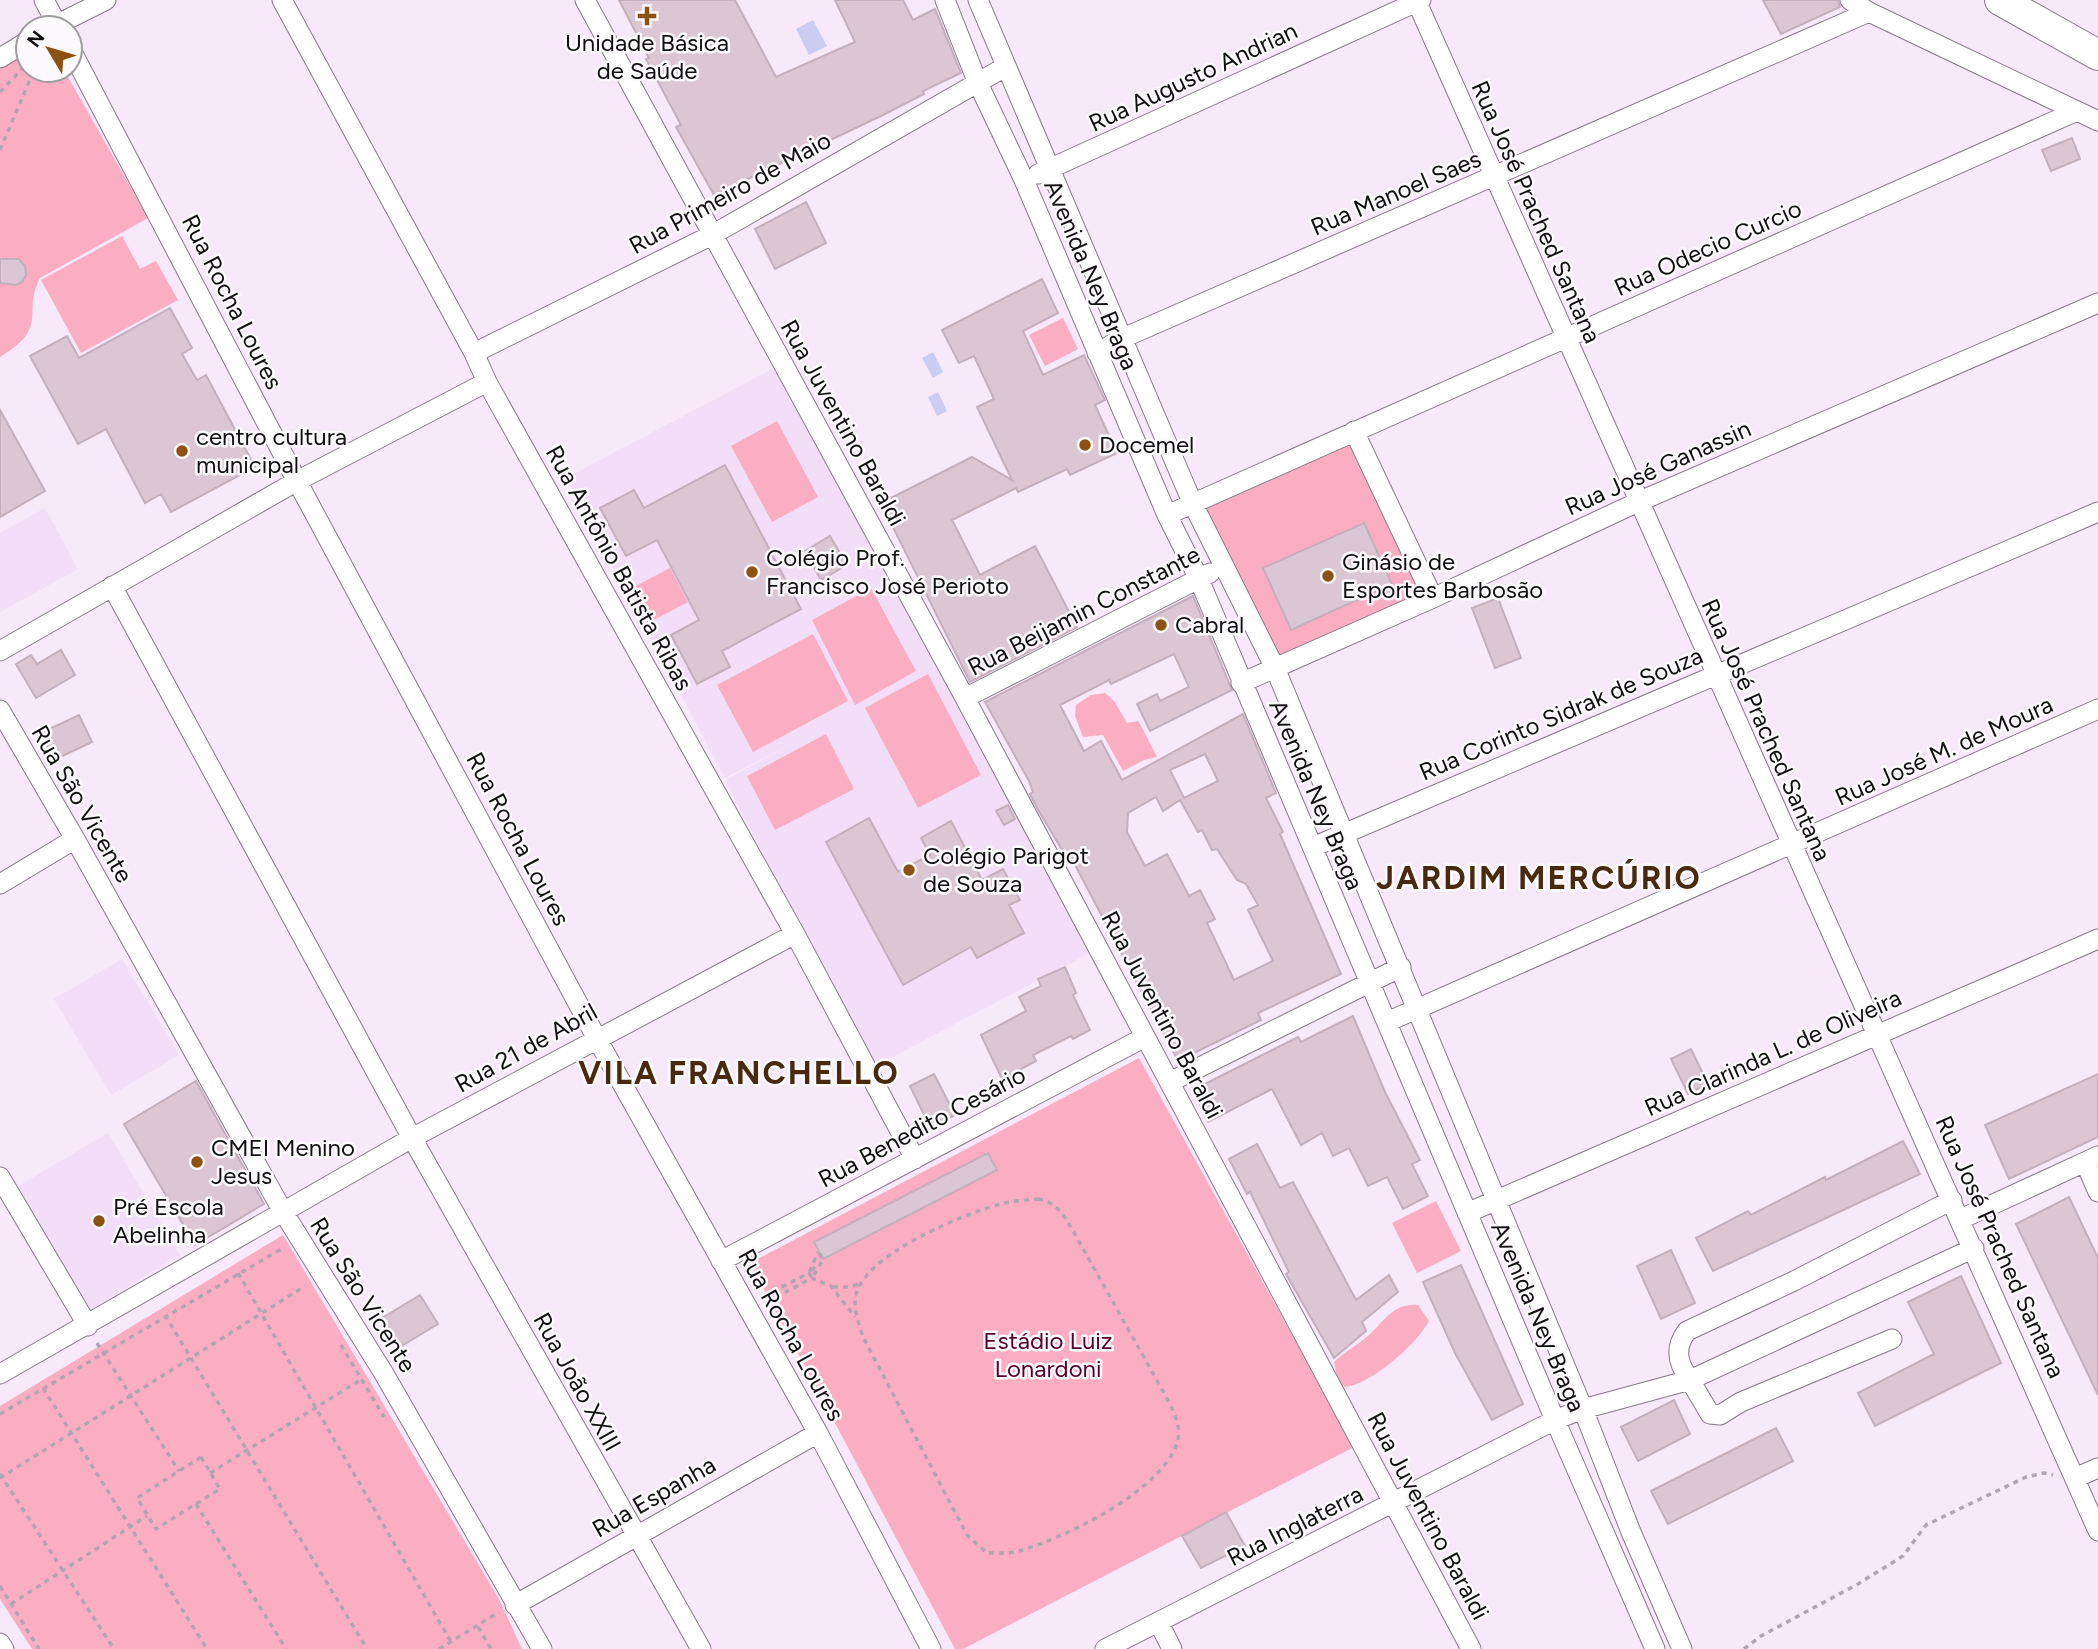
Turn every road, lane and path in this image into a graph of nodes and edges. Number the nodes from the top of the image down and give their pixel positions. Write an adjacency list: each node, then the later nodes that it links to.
1 (106, 0): 10 (street)
2 (282, 0): 28 (street, Rua Antônio Batista Ribas)
3 (585, 0): 24 (street, Rua Juventino Baraldi)
4 (978, 0): 12 (street, Avenida Ney Braga)
5 (1850, 0): 9 (street)
6 (2000, 0): 11 (highway)
7 (1418, 1): 21 (street, Rua Augusto Andrian); 22 (street, Rua José Prached Santana)
8 (950, 2): 15 (street, Avenida Ney Braga)
9 (1869, 12): 18 (street); 22 (street, Rua Manoel Saes)
10 (80, 14)
11 (2098, 55)
12 (1005, 67): 15 (street, Rua Primeiro de Maio); 21 (street, Avenida Ney Braga)
13 (84, 75): 32 (street, Rua Rocha Loures)
14 (14, 77): 17 (path)
15 (977, 81): 23 (street, Avenida Ney Braga); 24 (street, Rua Primeiro de Maio)
16 (28, 84): 20 (path)
17 (0, 92)
18 (2077, 111): 19 (street); 27 (street, Rua Odecio Curcio)
19 (2098, 121)
20 (0, 149)
21 (1049, 170): 23 (street, Rua Augusto Andrian); 26 (street, Avenida Ney Braga)
22 (1494, 177): 26 (street, Rua Manoel Saes); 27 (street, Rua José Prached Santana)
23 (1024, 180): 29 (street, Avenida Ney Braga)
24 (712, 235): 28 (street, Rua Primeiro de Maio); 45 (street, Rua Juventino Baraldi)
25 (2098, 303): 34 (street, Rua José Ganassin)
26 (1123, 338): 29 (street, Rua Manoel Saes); 33 (street, Avenida Ney Braga)
27 (1565, 338): 31 (street, Rua Odecio Curcio); 34 (street, Rua José Prached Santana)
28 (474, 353): 30 (street, Rua Antônio Batista Ribas)
29 (1097, 353): 36 (street, Avenida Ney Braga)
30 (487, 382): 32 (street); 53 (street, Rua Antônio Batista Ribas)
31 (1354, 431): 33 (street, Rua Odecio Curcio); 40 (street)
32 (298, 481): 39 (street); 60 (street, Rua Rocha Loures)
33 (1192, 502): 36 (street, Rua Odecio Curcio); 37 (street, Avenida Ney Braga)
34 (1638, 502): 40 (street, Rua José Ganassin); 43 (street, Rua José Prached Santana)
35 (2098, 512): 43 (street, Rua Corinto Sidrak de Souza)
36 (1167, 515): 38 (street, Avenida Ney Braga)
37 (1224, 568): 38 (street, Rua Beijamin Constante); 42 (street, Avenida Ney Braga)
38 (1198, 577): 44 (street, Avenida Ney Braga); 45 (street, Rua Beijamin Constante)
39 (112, 586): 41 (street); 63 (street, Rua João XXIII)
40 (1433, 598): 42 (street, Rua José Ganassin)
41 (0, 651)
42 (1275, 668): 44 (street, Rua José Ganassin); 48 (street, Avenida Ney Braga)
43 (1715, 675): 48 (street, Rua Corinto Sidrak de Souza); 50 (street, Rua José Prached Santana)
44 (1241, 683): 51 (street, Avenida Ney Braga)
45 (965, 698): 61 (street, Rua Juventino Baraldi)
46 (2098, 709): 50 (street, Rua José M. de Moura)
47 (0, 710): 49 (street, Rua São Vicente)
48 (1345, 833): 51 (street, Rua Corinto Sidrak de Souza); 55 (street, Avenida Ney Braga)
49 (75, 839): 52 (street); 70 (street, Rua São Vicente)
50 (1790, 846): 57 (street, Rua José M. de Moura); 59 (street, Rua José Prached Santana)
51 (1313, 847): 56 (street, Avenida Ney Braga)
52 (0, 884)
53 (795, 934): 60 (street, Rua 21 de Abril); 64 (street, Rua Antônio Batista Ribas)
54 (2098, 939): 59 (street, Rua Clarinda L. de Oliveira)
55 (1401, 967): 56 (street); 57 (street, Avenida Ney Braga)
56 (1370, 982): 58 (street, Avenida Ney Braga); 62 (street)
57 (1418, 1009): 58 (street, Rua José M. de Moura); 69 (street, Avenida Ney Braga)
58 (1387, 1022): 71 (street, Avenida Ney Braga)
59 (1876, 1034): 68 (street, Rua José Prached Santana); 69 (street, Rua Clarinda L. de Oliveira)
60 (596, 1037): 63 (street, Rua 21 de Abril); 75 (street, Rua Rocha Loures)
61 (1145, 1037): 62 (street, Rua Juventino Baraldi); 64 (street, Rua Benedito Cesário)
62 (1170, 1082): 108 (street, Rua Juventino Baraldi)
63 (412, 1138): 70 (street, Rua 21 de Abril); 113 (street, Rua João XXIII)
64 (915, 1159): 75 (street, Rua Benedito Cesário)
65 (2092, 1159): 67 (street); 72 (street)
66 (0, 1177): 87 (street)
67 (2098, 1192)
68 (1952, 1200): 72 (street, Rua José Prached Santana); 93 (street)
69 (1496, 1201): 71 (street, Rua Clarinda L. de Oliveira); 97 (street, Avenida Ney Braga)
70 (282, 1210): 87 (street, Rua 21 de Abril); 117 (street, Rua São Vicente)
71 (1467, 1213): 99 (street, Avenida Ney Braga)
72 (1961, 1219): 74 (street, Rua José Prached Santana)
73 (282, 1246): 77 (path)
74 (1974, 1248): 93 (street, Rua Inglaterra); 107 (street, Rua José Prached Santana)
75 (721, 1261): 83 (street, Rua Rocha Loures)
76 (817, 1265): 78 (path); 78 (path); 79 (path)
77 (237, 1273): 84 (path); 85 (path)
78 (809, 1273): 79 (path); 83 (path)
79 (811, 1278): 82 (path); 83 (path)
80 (861, 1283): 82 (path); 86 (path); 86 (path)
81 (305, 1286): 84 (path)
82 (831, 1286): 86 (path)
83 (748, 1309): 101 (street, Rua Rocha Loures)
84 (260, 1314): 90 (path); 96 (path)
85 (164, 1315): 89 (path); 90 (path)
86 (858, 1321)
87 (88, 1326): 89 (path); 91 (street, Rua 21 de Abril)
88 (1892, 1339): 93 (street)
89 (103, 1353): 94 (path); 95 (path)
90 (190, 1358): 95 (path); 102 (path)
91 (0, 1374)
92 (362, 1380): 96 (path)
93 (1690, 1380): 97 (street, Rua Inglaterra)
94 (43, 1388): 98 (path); 100 (path)
95 (131, 1396): 100 (path); 104 (path)
96 (315, 1408): 102 (path); 120 (path)
97 (1583, 1409): 99 (street, Rua Inglaterra); 137 (street, Avenida Ney Braga)
98 (0, 1414)
99 (1555, 1420): 108 (street, Rua Inglaterra); 136 (street, Avenida Ney Braga)
100 (71, 1433): 106 (path); 111 (path)
101 (818, 1433): 113 (street, Rua Espanha); 132 (street, Rua Rocha Loures)
102 (246, 1450): 105 (path); 127 (path)
103 (2098, 1468): 107 (street)
104 (179, 1471): 105 (path); 110 (path)
105 (210, 1473): 109 (path)
106 (1, 1476): 114 (path)
107 (2075, 1478): 112 (street, Rua José Prached Santana); 138 (path)
108 (1393, 1503): 118 (street, Rua Inglaterra); 135 (street, Rua Juventino Baraldi)
109 (196, 1504): 110 (path); 126 (path)
110 (148, 1515): 111 (path)
111 (130, 1527): 114 (path); 125 (path)
112 (2098, 1531)
113 (636, 1536): 117 (street, Rua Espanha); 131 (street, Rua João XXIII)
114 (64, 1569): 116 (path); 124 (path)
115 (0, 1586): 116 (path)
116 (12, 1604): 123 (path)
117 (508, 1608): 119 (path); 130 (street, Rua São Vicente)
118 (1159, 1623): 133 (street, Rua Inglaterra); 134 (street)
119 (478, 1627): 120 (path); 129 (path)
120 (450, 1642): 128 (path)
121 (0, 1643): 122 (street)
122 (4, 1649)
123 (39, 1649)
124 (114, 1649)
125 (207, 1649)
126 (286, 1649)
127 (368, 1649)
128 (439, 1649)
129 (492, 1649)
130 (542, 1649)
131 (701, 1649)
132 (931, 1649)
133 (1105, 1649)
134 (1172, 1649)
135 (1471, 1649)
136 (1655, 1649)
137 (1682, 1649)
138 (1744, 1649)

